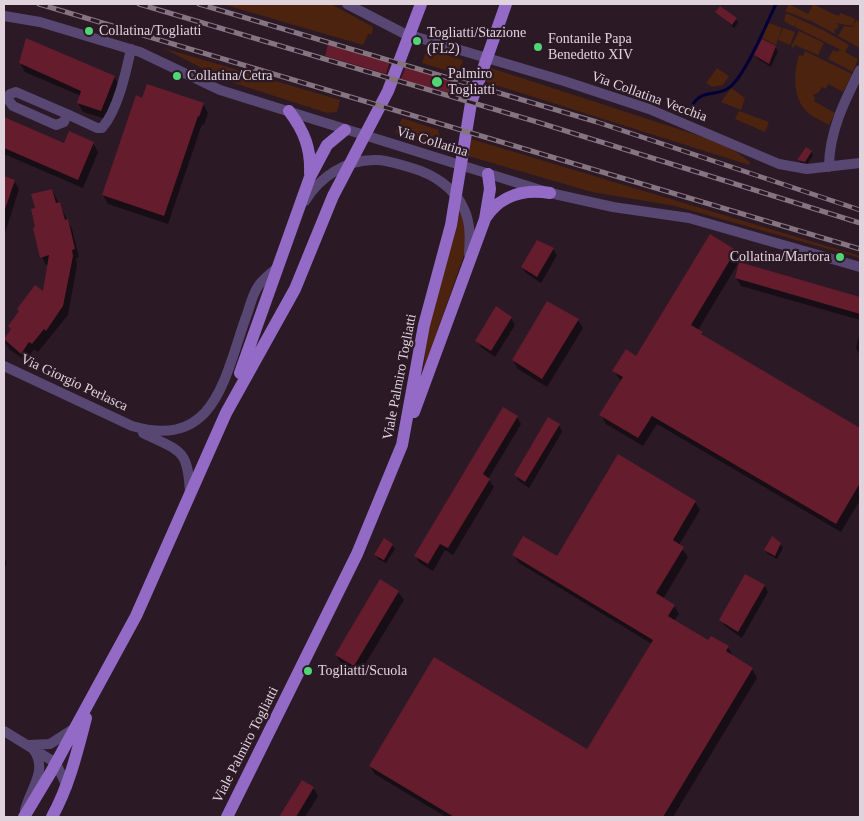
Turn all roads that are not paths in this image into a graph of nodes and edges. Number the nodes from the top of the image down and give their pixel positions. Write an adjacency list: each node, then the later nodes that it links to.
1 (347, 4): 14 (street, Via Collatina Vecchia)
2 (420, 4): 24 (main road)
3 (506, 4): 26 (main road, Viale Palmiro Togliatti)
4 (4, 16): 5 (street, Via Collatina)
5 (131, 49): 10 (street, Via Collatina); 11 (street)
6 (860, 70): 14 (street)
7 (4, 87): 8 (street)
8 (16, 92): 9 (street); 11 (street)
9 (7, 103): 11 (street)
10 (289, 111): 12 (street, Via Collatina); 16 (main road)
11 (68, 114)
12 (345, 130): 15 (street, Via Collatina); 16 (main road)
13 (860, 163): 14 (street, Via Collatina Vecchia)
14 (829, 166)
15 (488, 174): 17 (street, Via Collatina); 19 (main road)
16 (310, 177): 18 (main road)
17 (550, 193): 19 (main road); 22 (street, Via Collatina)
18 (296, 217): 20 (street); 21 (main road)
19 (485, 219): 20 (main road)
20 (469, 263): 26 (main road)
21 (279, 266): 24 (main road); 25 (street)
22 (860, 267)
23 (4, 366): 25 (street, Via Giorgio Perlasca)
24 (226, 413): 27 (main road)
25 (132, 426): 27 (street)
26 (402, 445): 36 (main road, Viale Palmiro Togliatti)
27 (190, 494): 28 (main road)
28 (92, 697): 29 (main road); 33 (main road)
29 (75, 727): 31 (street); 32 (main road)
30 (4, 731): 31 (street)
31 (29, 745): 32 (street); 34 (street)
32 (56, 763): 33 (street); 34 (main road)
33 (67, 787): 35 (main road)
34 (24, 817)
35 (52, 817)
36 (227, 817)

